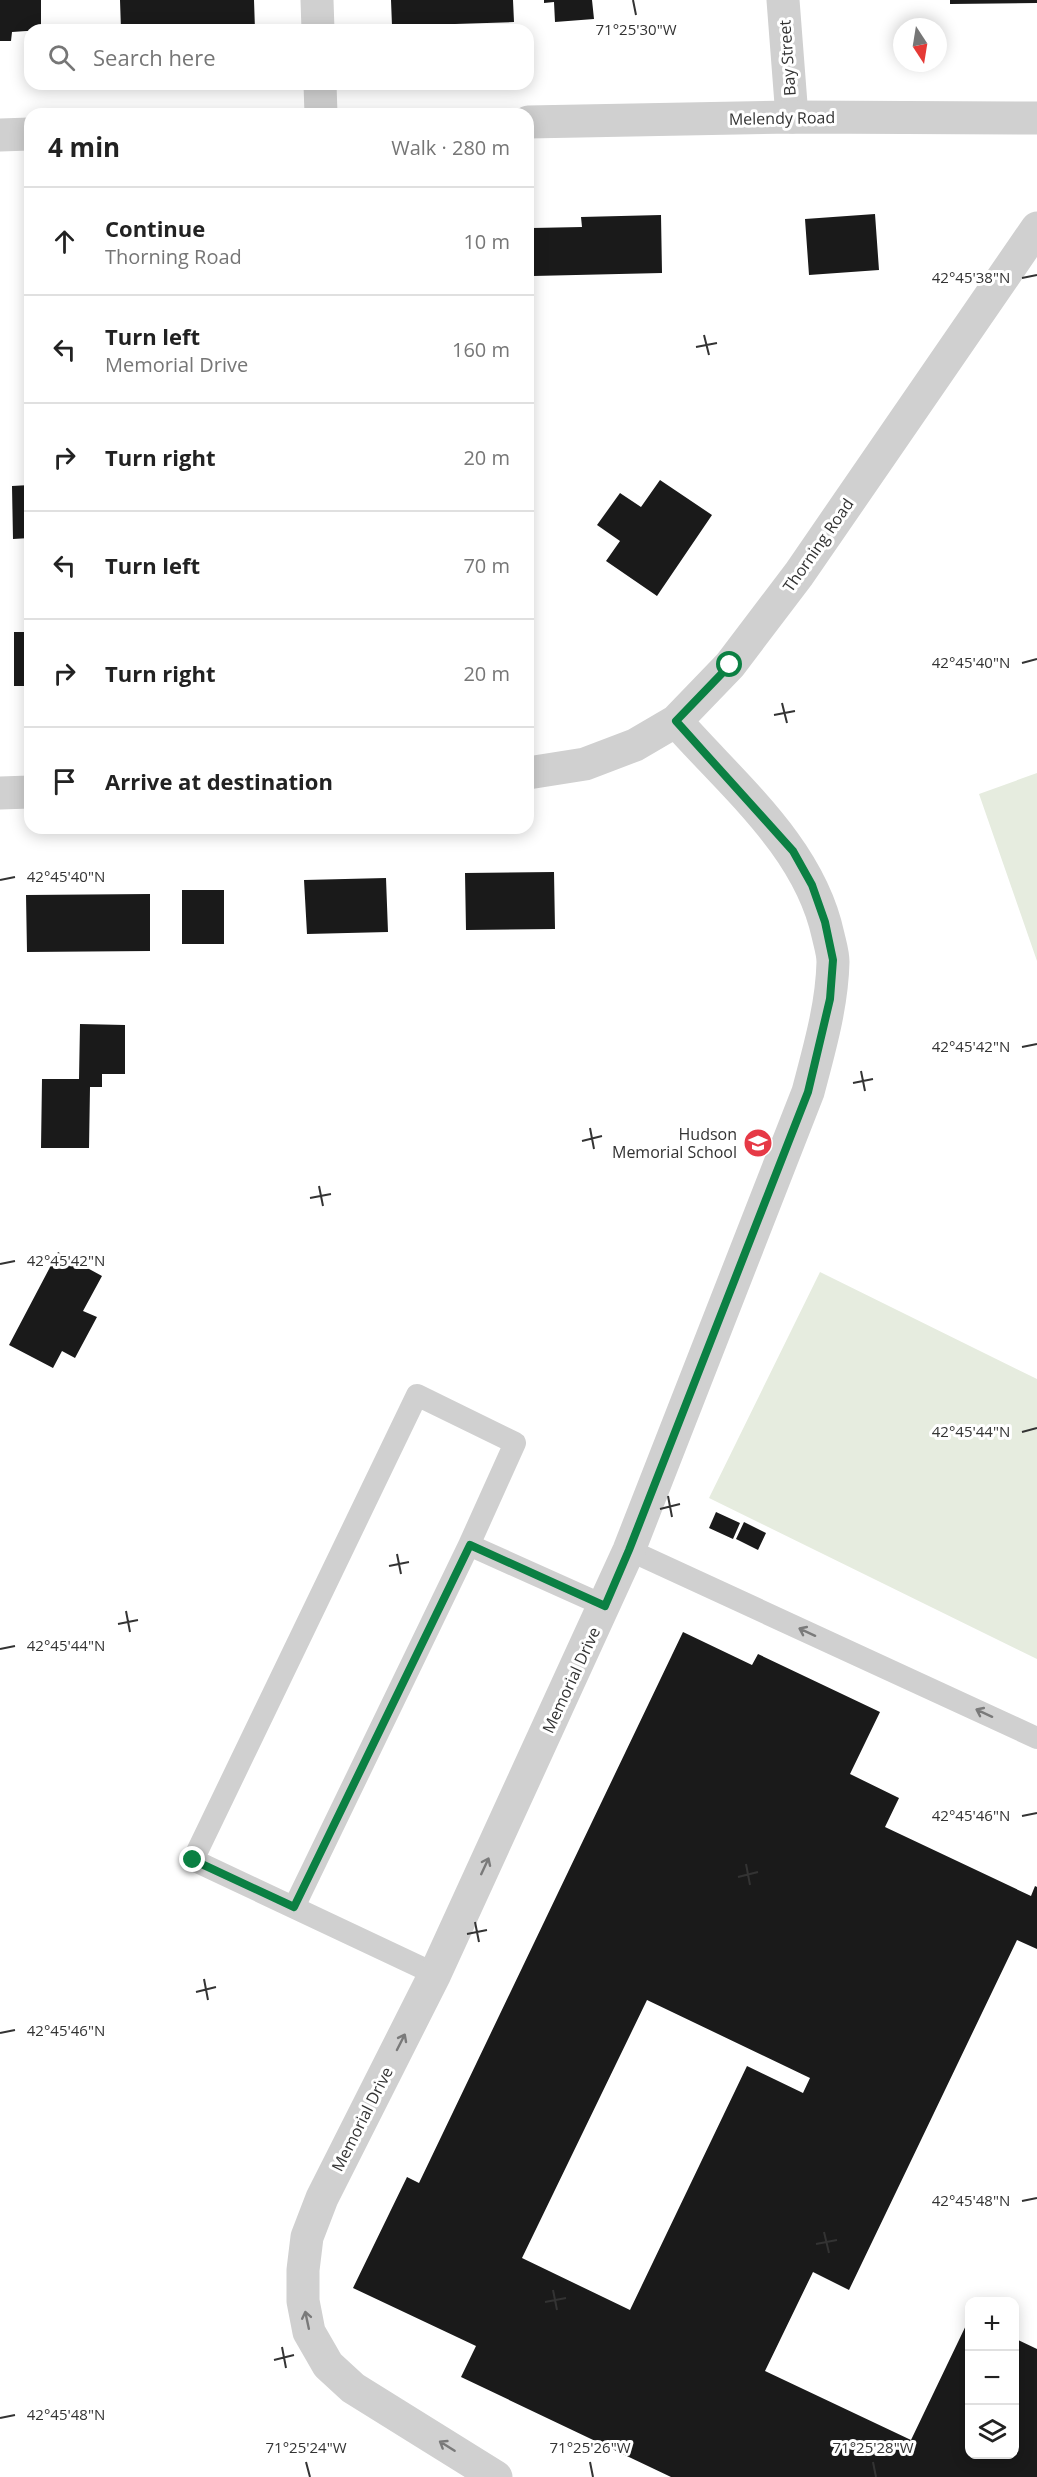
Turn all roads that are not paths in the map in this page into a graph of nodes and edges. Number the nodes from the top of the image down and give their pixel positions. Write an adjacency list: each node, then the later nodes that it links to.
1 (317, 0): 3 (street)
2 (783, 0): 6 (street, Bay Street)
3 (318, 24)
4 (320, 90): 5 (street)
5 (321, 108)
6 (792, 117): 7 (street, Melendy Road); 8 (street, Melendy Road)
7 (1037, 118)
8 (534, 122)
9 (24, 134): 10 (street)
10 (0, 135)
11 (1037, 228): 12 (street, Thorning Road)
12 (676, 721): 13 (street, Thorning Road); 17 (street, Memorial Drive)
13 (534, 772)
14 (0, 792): 15 (street)
15 (24, 792)
16 (470, 1545): 18 (lane); 20 (lane); 20 (lane)
17 (629, 1550): 18 (street, Memorial Drive); 19 (lane, one-way to 17)
18 (605, 1606): 21 (street, Memorial Drive, one-way to 18)
19 (1037, 1738)
20 (294, 1907): 21 (lane)
21 (435, 1974): 22 (street, Memorial Drive, one-way to 21)
22 (496, 2477)

